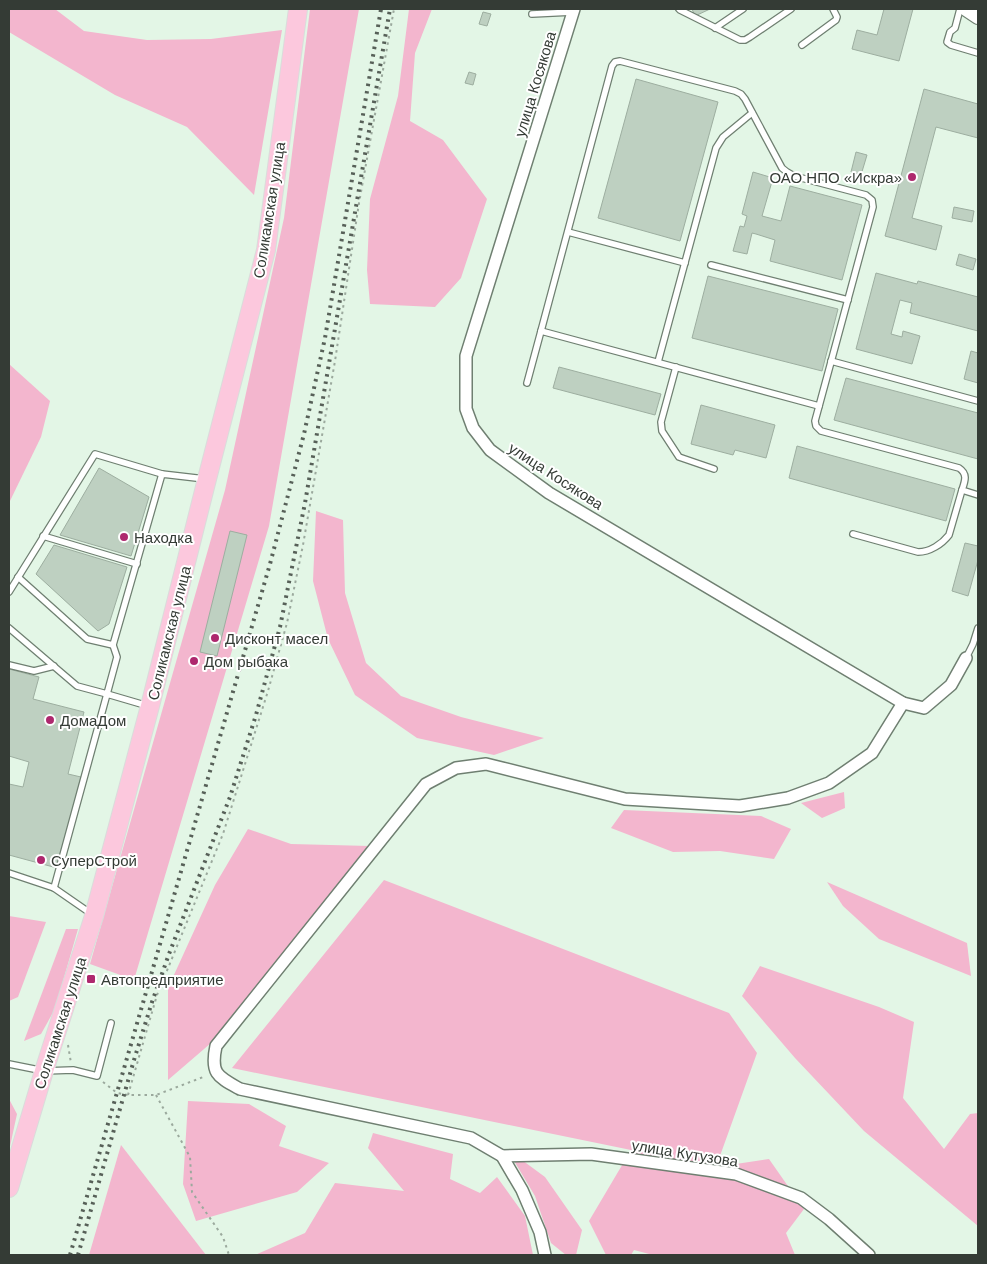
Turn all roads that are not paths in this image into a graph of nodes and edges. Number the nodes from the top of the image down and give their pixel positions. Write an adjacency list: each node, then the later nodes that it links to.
1 (298, 9): 28 (main road, Соликамская улица)
2 (679, 9): 11 (lane)
3 (743, 9): 11 (lane)
4 (791, 9): 11 (lane)
5 (833, 9): 12 (lane)
6 (960, 9): 13 (lane)
7 (966, 9): 10 (street)
8 (574, 10): 9 (lane); 43 (street, улица Косякова)
9 (532, 14)
10 (978, 17)
11 (715, 28)
12 (802, 45)
13 (978, 53)
14 (752, 113): 15 (lane); 16 (lane); 18 (lane)
15 (568, 232): 16 (lane); 19 (lane)
16 (684, 263): 20 (lane)
17 (711, 264): 18 (lane)
18 (848, 300): 21 (lane)
19 (541, 331): 20 (lane); 23 (lane)
20 (658, 362): 22 (lane)
21 (831, 362): 24 (lane); 25 (lane)
22 (676, 367): 25 (lane); 26 (lane)
23 (527, 383)
24 (978, 401)
25 (819, 406): 29 (lane)
26 (714, 469)
27 (162, 474): 28 (lane); 32 (lane); 33 (lane)
28 (207, 479): 44 (main road, Соликамская улица)
29 (962, 490): 30 (lane); 31 (lane)
30 (978, 494)
31 (853, 534)
32 (43, 536): 33 (lane); 34 (lane)
33 (137, 564): 38 (lane)
34 (18, 577): 35 (lane); 38 (lane)
35 (9, 592)
36 (9, 628): 41 (lane)
37 (978, 628): 39 (lane)
38 (113, 645): 42 (lane)
39 (966, 658): 43 (street, улица Косякова)
40 (9, 665): 41 (lane)
41 (54, 666): 42 (lane)
42 (107, 694): 44 (lane); 46 (lane)
43 (902, 703): 51 (street)
44 (150, 706): 47 (main road, Соликамская улица)
45 (9, 873): 46 (lane)
46 (54, 888): 47 (lane)
47 (94, 916): 50 (main road, Соликамская улица)
48 (111, 1023): 50 (lane)
49 (9, 1064): 50 (lane)
50 (44, 1071): 52 (main road, Соликамская улица)
51 (502, 1156): 53 (street); 54 (street, улица Кутузова)
52 (9, 1188)
53 (545, 1255)
54 (869, 1255)

